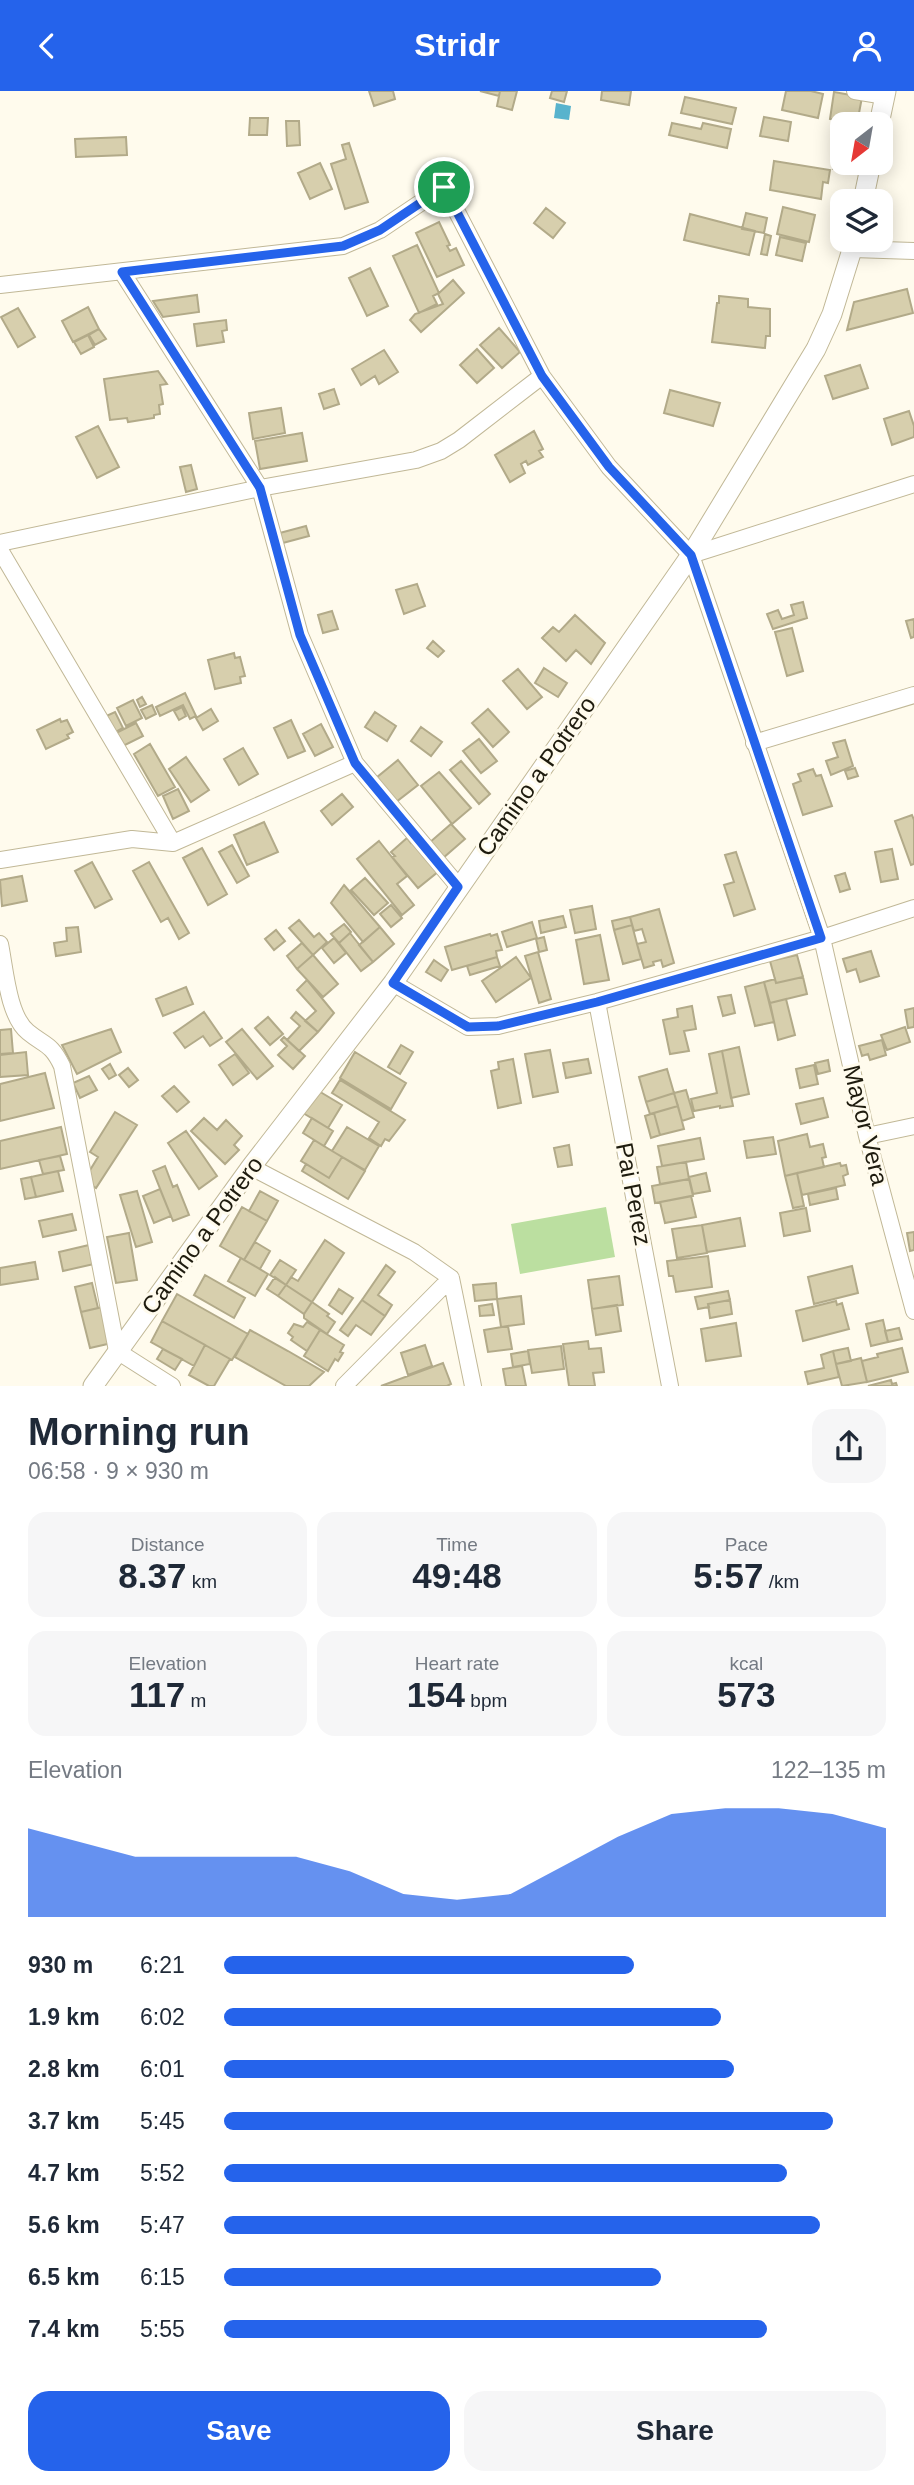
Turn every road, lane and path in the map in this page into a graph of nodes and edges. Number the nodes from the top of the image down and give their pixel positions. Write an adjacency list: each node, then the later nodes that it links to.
1 (855, 91): 2 (street)
2 (886, 94): 3 (street)
3 (882, 112)
4 (893, 249): 5 (street)
5 (914, 251)
6 (851, 252): 14 (street, Camino a Potrero)
7 (122, 272): 8 (street); 9 (street); 11 (street)
8 (0, 285)
9 (542, 376): 11 (street); 14 (street)
10 (914, 484): 14 (street)
11 (260, 488): 12 (street); 17 (street)
12 (0, 543)
13 (0, 549): 18 (street)
14 (691, 555): 16 (street, Mayor Vera); 20 (street, Camino a Potrero)
15 (914, 695): 16 (street)
16 (754, 743): 22 (street, Mayor Vera)
17 (355, 763): 18 (street); 20 (street)
18 (173, 843): 19 (street)
19 (0, 860)
20 (458, 887): 24 (street, Camino a Potrero)
21 (914, 908): 22 (street)
22 (821, 938): 25 (street); 27 (street, Mayor Vera)
23 (0, 944): 31 (street)
24 (393, 983): 25 (street); 28 (street, Camino a Potrero)
25 (597, 1002): 36 (street, Pai Perez)
26 (914, 1126): 27 (street)
27 (867, 1136): 30 (street, Mayor Vera)
28 (251, 1167): 29 (street); 31 (street, Camino a Potrero)
29 (451, 1278): 34 (street); 35 (street)
30 (914, 1311)
31 (117, 1351): 32 (street, Camino a Potrero); 33 (street)
32 (93, 1386)
33 (172, 1386)
34 (344, 1386)
35 (473, 1386)
36 (670, 1386)

